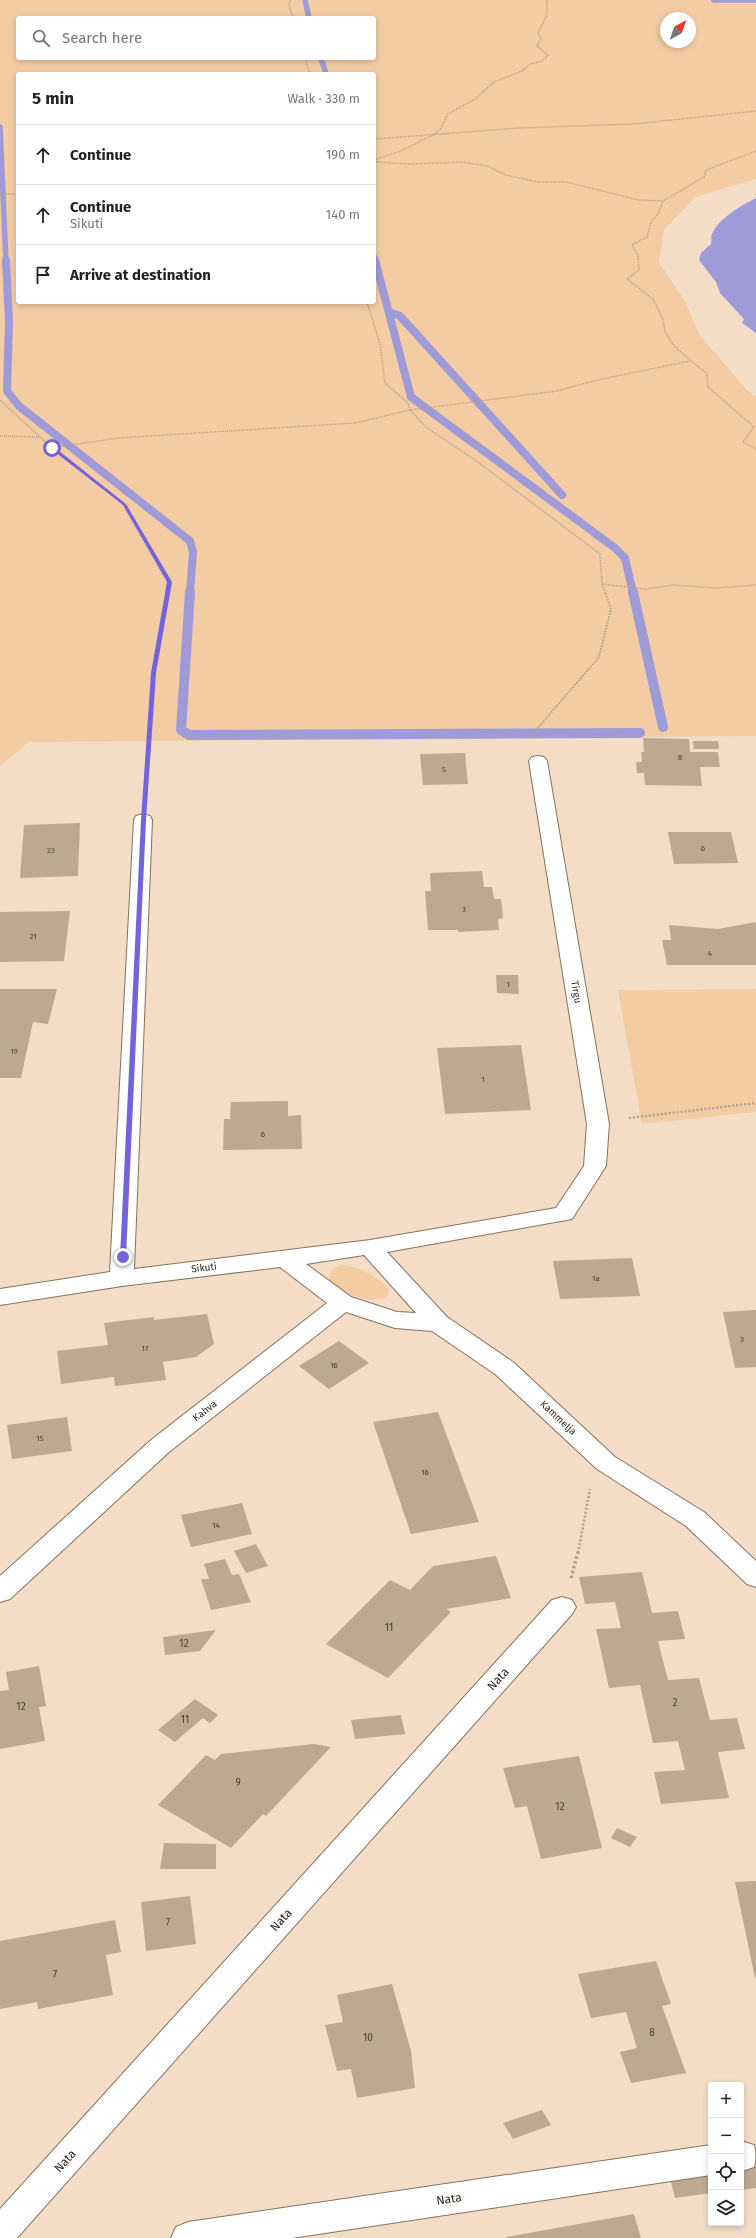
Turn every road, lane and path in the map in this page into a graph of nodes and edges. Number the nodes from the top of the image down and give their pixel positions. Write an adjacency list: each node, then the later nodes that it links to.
1 (290, 0): 3 (path)
2 (547, 0): 7 (path)
3 (292, 16)
4 (306, 60): 5 (path)
5 (309, 72)
6 (756, 111): 7 (path)
7 (433, 135): 8 (path); 10 (path)
8 (376, 140)
9 (756, 151): 14 (path)
10 (376, 160)
11 (376, 161): 14 (path)
12 (0, 194): 13 (path)
13 (16, 194)
14 (663, 201): 16 (path)
15 (368, 304): 18 (path)
16 (690, 362): 18 (path); 22 (path)
17 (0, 400): 20 (path)
18 (410, 410): 21 (path); 23 (path)
19 (0, 436): 20 (path)
20 (40, 437): 21 (path)
21 (52, 448): 27 (path)
22 (756, 449)
23 (602, 584): 24 (path); 25 (path)
24 (756, 585)
25 (536, 730)
26 (538, 761): 29 (street, Tirgu)
27 (143, 820): 32 (street)
28 (756, 1103): 29 (path)
29 (598, 1124): 30 (street, Tirgu)
30 (370, 1247): 31 (street); 35 (street, Kammelja)
31 (285, 1259): 32 (street, Sikuti); 34 (street)
32 (122, 1278): 33 (street, Sikuti)
33 (0, 1297)
34 (342, 1303): 35 (street); 38 (street, Kahva)
35 (438, 1323): 36 (street, Kammelja)
36 (606, 1463): 37 (street, Kammelja); 39 (path)
37 (756, 1577)
38 (0, 1592)
39 (562, 1607): 41 (street, Nata)
40 (708, 2160): 42 (street, Nata)
41 (0, 2233)
42 (188, 2238)

